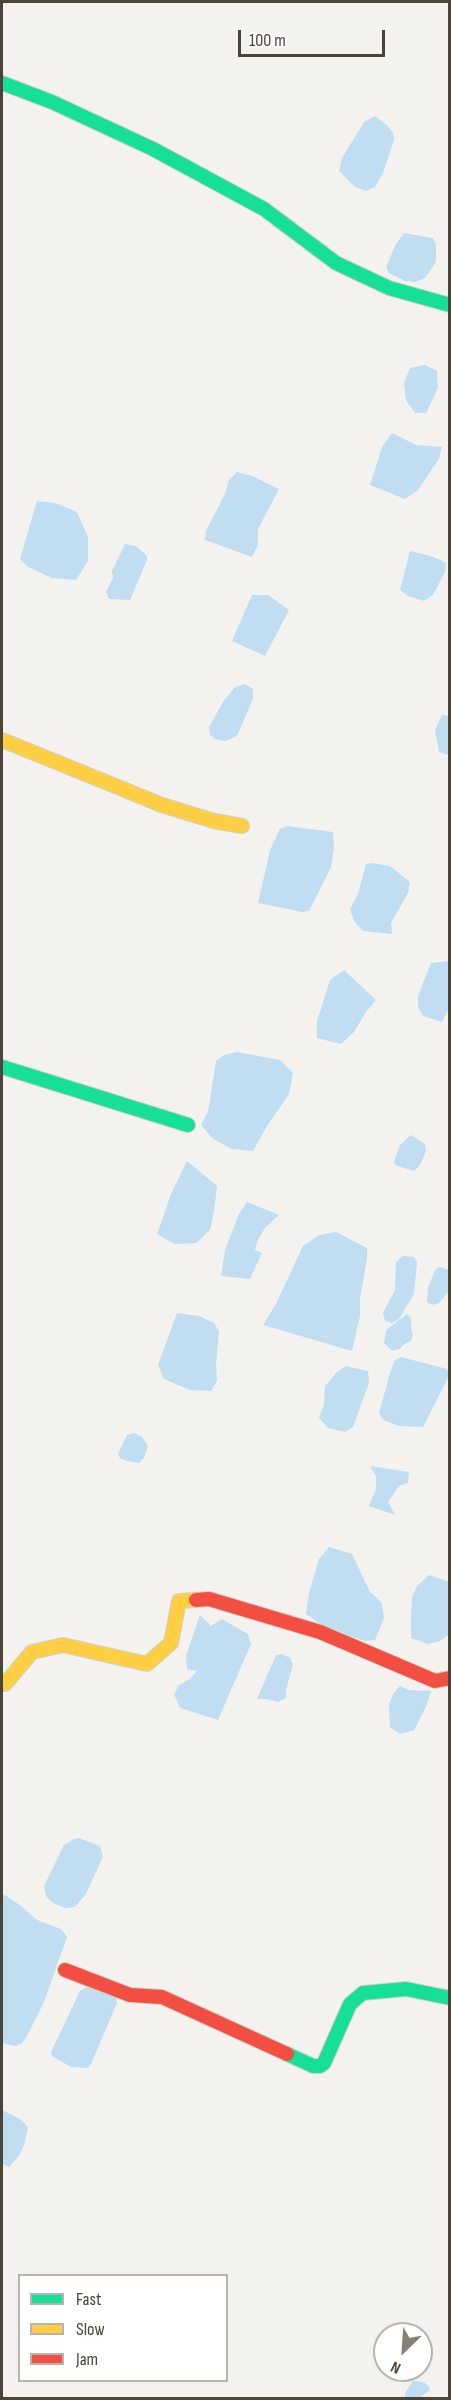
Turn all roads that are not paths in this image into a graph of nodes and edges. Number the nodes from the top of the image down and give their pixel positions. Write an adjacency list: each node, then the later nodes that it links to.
1 (2, 83): 2 (street)
2 (450, 305)
3 (2, 740): 4 (street)
4 (242, 826)
5 (2, 1067): 6 (street)
6 (188, 1125)
7 (450, 1678): 8 (street)
8 (2, 1684)
9 (65, 1970): 10 (street)
10 (450, 1998)

